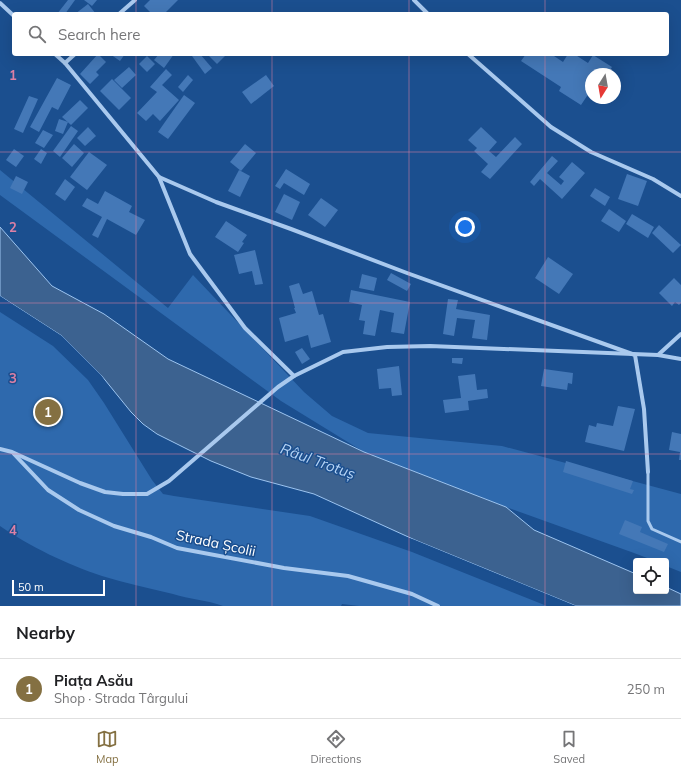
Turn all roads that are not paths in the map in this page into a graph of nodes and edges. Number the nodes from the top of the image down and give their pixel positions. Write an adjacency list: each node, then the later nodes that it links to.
1 (135, 0): 4 (street)
2 (414, 0): 5 (street)
3 (0, 3): 6 (street)
4 (121, 12)
5 (426, 12)
6 (12, 14)
7 (57, 56): 10 (street)
8 (73, 56): 10 (street)
9 (470, 56): 12 (street)
10 (65, 63): 11 (street)
11 (159, 177): 14 (street); 17 (street)
12 (681, 196)
13 (681, 334): 15 (street)
14 (635, 355): 15 (street); 17 (street); 20 (street)
15 (658, 355): 16 (street)
16 (681, 359)
17 (294, 376): 19 (street)
18 (0, 449): 19 (street)
19 (12, 452): 22 (street, Strada Școlii)
20 (648, 472): 21 (lane)
21 (681, 542)
22 (438, 606)

